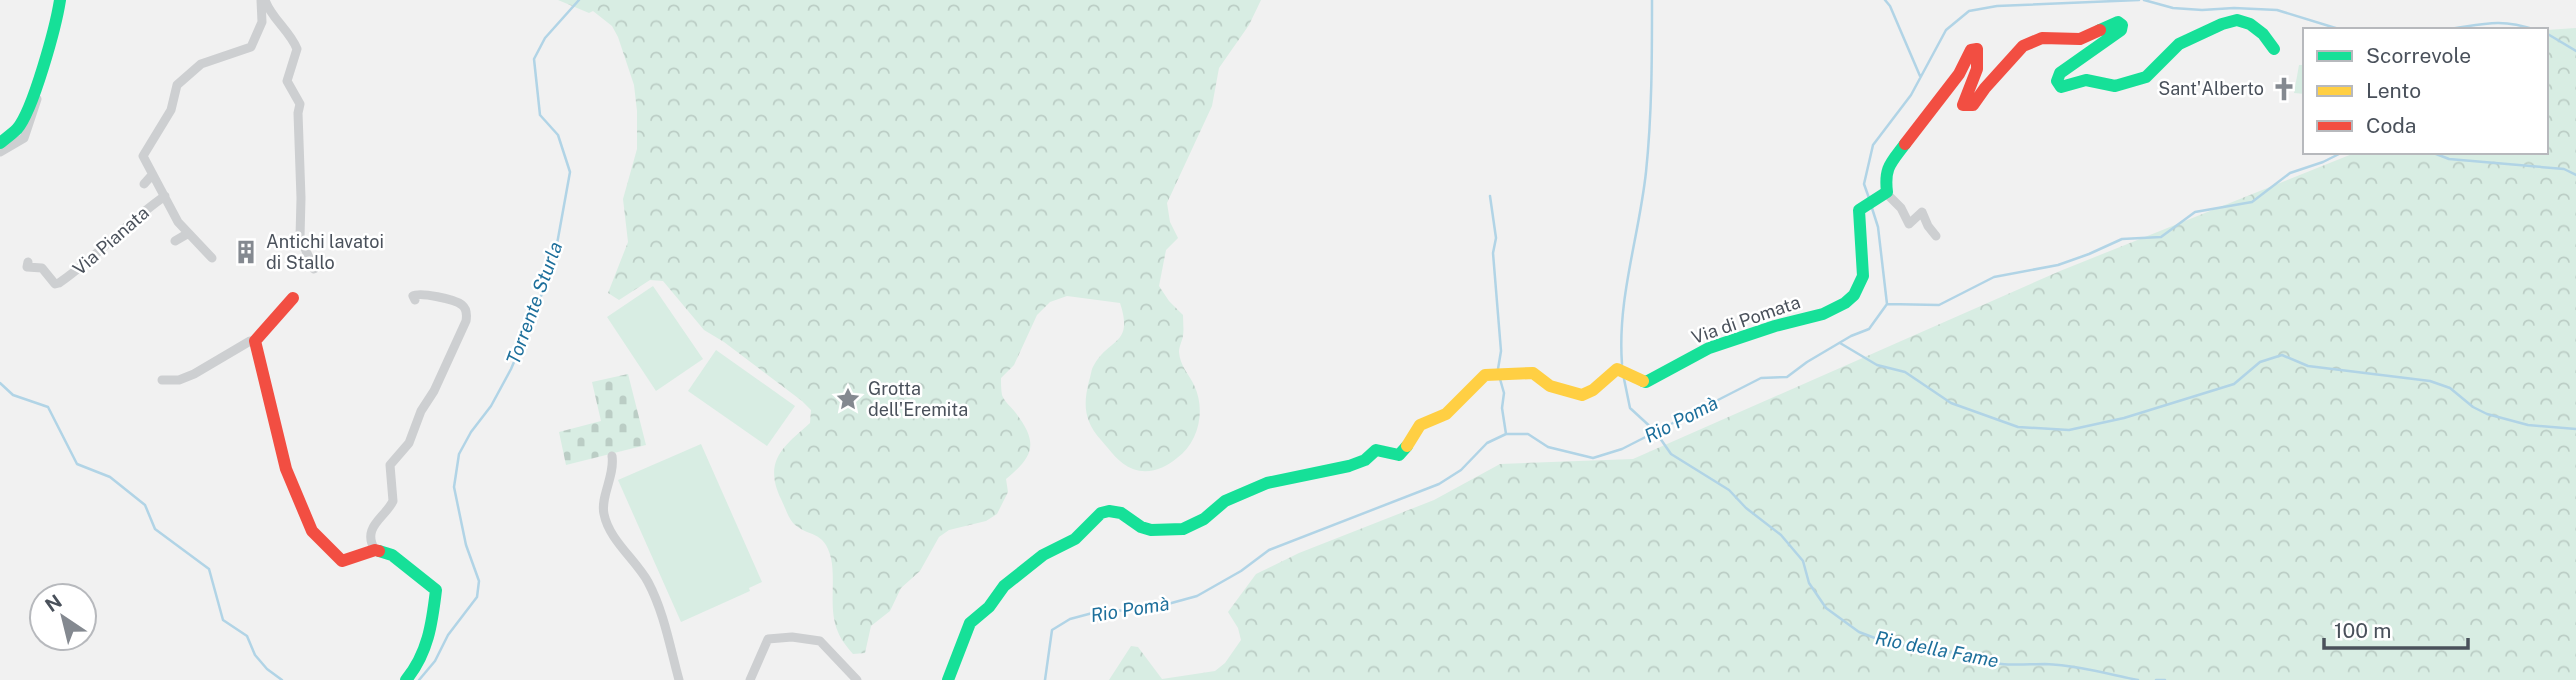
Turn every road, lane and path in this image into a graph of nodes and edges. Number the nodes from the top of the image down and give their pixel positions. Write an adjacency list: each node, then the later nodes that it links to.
1 (60, 0): 4 (street)
2 (263, 0): 7 (street); 16 (street)
3 (2274, 49): 9 (street)
4 (41, 69): 5 (street); 6 (street)
5 (0, 143)
6 (0, 152)
7 (152, 175): 8 (street); 10 (street)
8 (144, 184)
9 (1882, 195): 12 (street); 27 (street, Via di Pomata)
10 (165, 196): 11 (street); 15 (street, Via Pianata)
11 (187, 234): 13 (street); 14 (street)
12 (1936, 236)
13 (175, 241)
14 (212, 258)
15 (28, 262)
16 (314, 269)
17 (293, 298): 19 (street)
18 (415, 300): 22 (street)
19 (255, 341): 20 (street); 22 (street)
20 (162, 380)
21 (612, 456): 24 (street)
22 (375, 550): 23 (street)
23 (406, 680)
24 (679, 680)
25 (750, 680): 26 (street)
26 (857, 680)
27 (948, 680)

